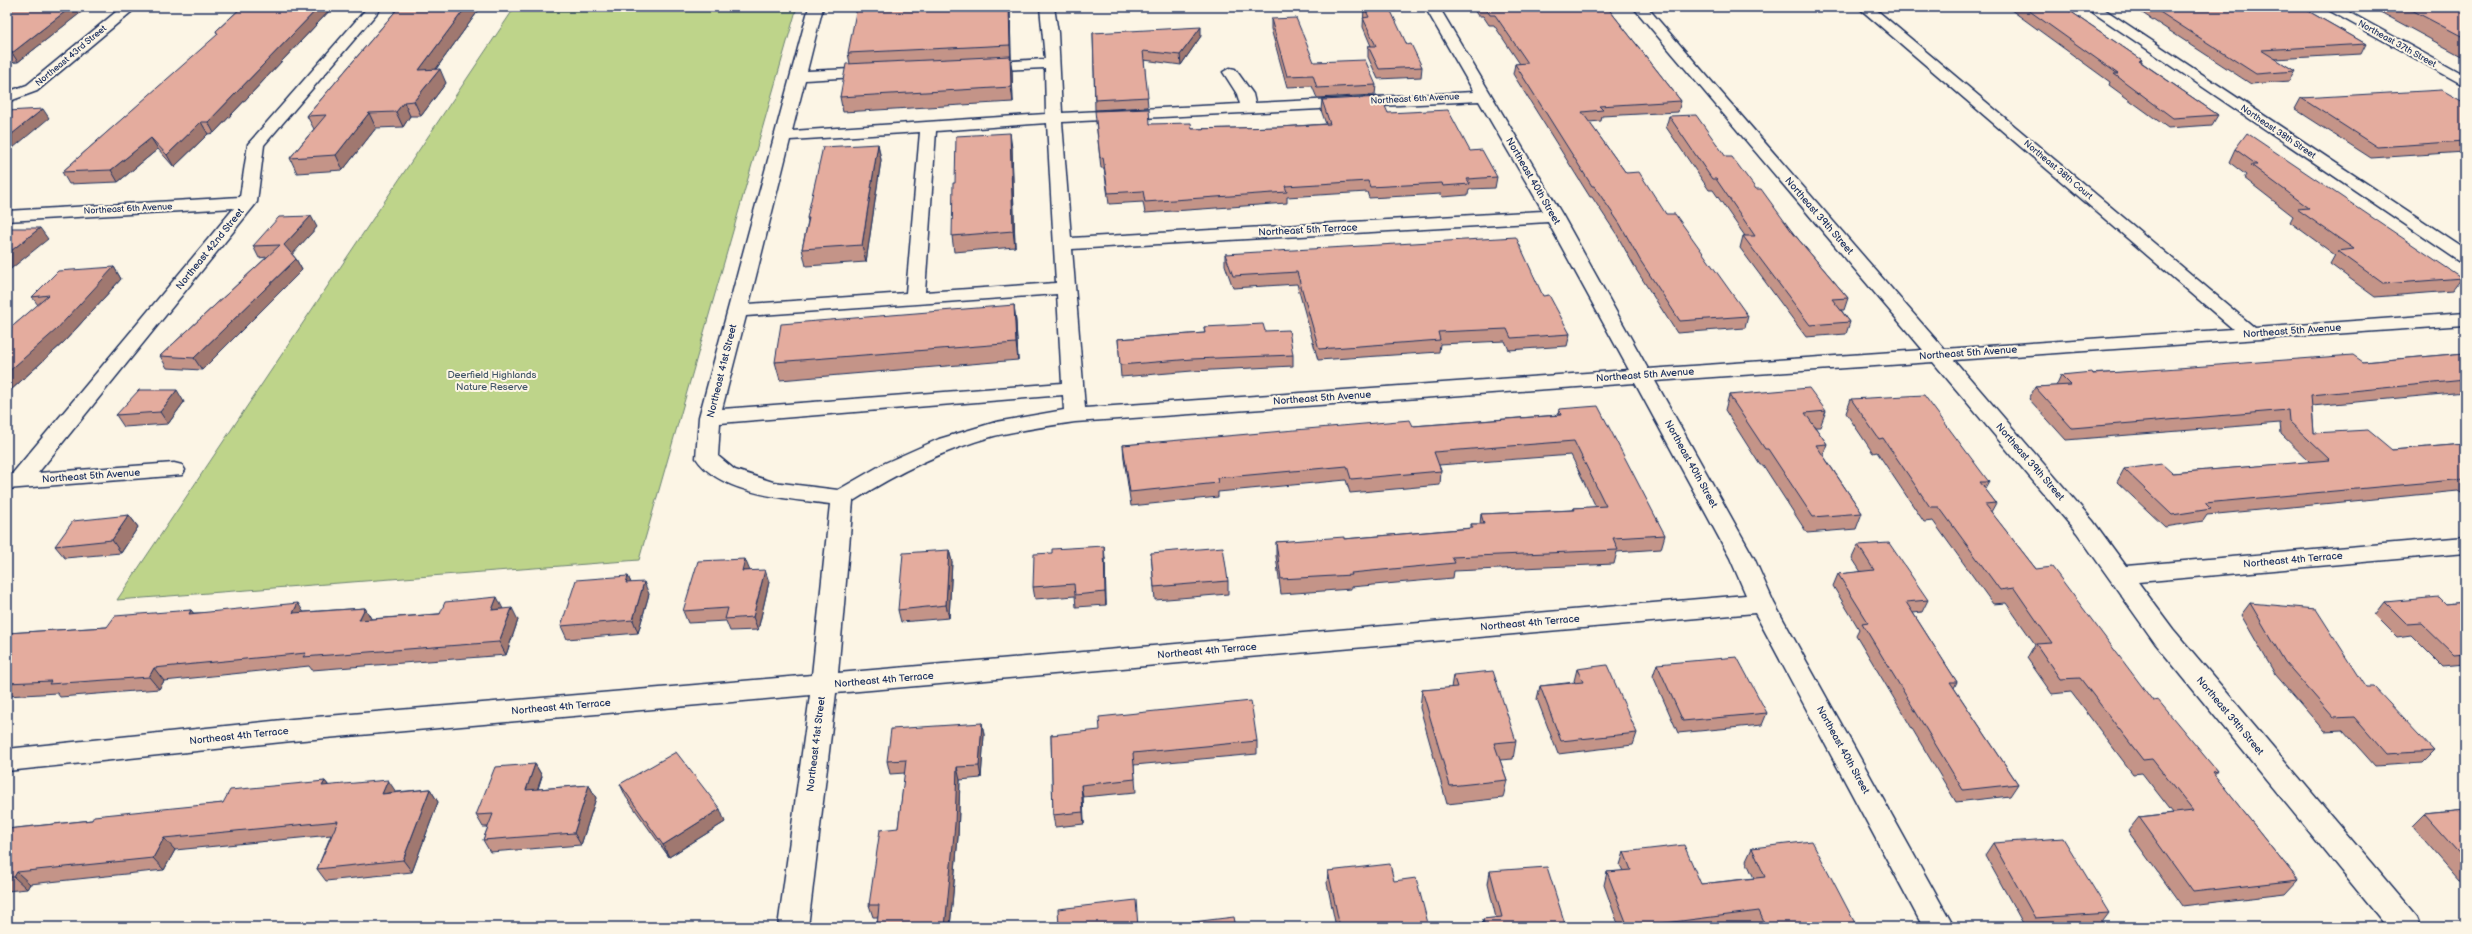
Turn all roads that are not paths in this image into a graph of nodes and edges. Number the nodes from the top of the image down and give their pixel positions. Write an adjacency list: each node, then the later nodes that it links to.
1 (130, 7): 17 (street, Northeast 43rd Street)
2 (375, 7): 22 (street, Northeast 42nd Street)
3 (816, 7): 14 (street, Northeast 41st Street)
4 (1047, 7): 10 (street)
5 (1432, 7): 16 (street, Northeast 40th Street)
6 (1640, 7): 32 (street, Northeast 39th Street)
7 (1865, 7): 31 (street, Northeast 38th Court)
8 (2092, 7): 26 (street, Northeast 38th Street)
9 (2330, 7): 15 (street, Northeast 37th Street)
10 (1052, 63): 11 (street); 19 (street)
11 (965, 67)
12 (889, 71): 14 (street)
13 (1230, 72): 18 (street)
14 (798, 76): 21 (street, Northeast 41st Street)
15 (2465, 82)
16 (1485, 96): 18 (street, Northeast 6th Avenue); 24 (street, Northeast 40th Street)
17 (8, 97)
18 (1249, 108): 19 (street, Northeast 6th Avenue)
19 (1054, 118): 20 (street, Northeast 6th Avenue); 25 (street)
20 (928, 126): 21 (street, Northeast 6th Avenue); 28 (street)
21 (783, 136): 29 (street, Northeast 41st Street)
22 (248, 202): 23 (street, Northeast 6th Avenue); 38 (street, Northeast 42nd Street)
23 (7, 216)
24 (1554, 216): 25 (street, Northeast 5th Terrace); 33 (street, Northeast 40th Street)
25 (1063, 244): 27 (street)
26 (2465, 257)
27 (1066, 288): 28 (street); 34 (street)
28 (915, 298): 29 (street)
29 (736, 311): 36 (street, Northeast 41st Street)
30 (2465, 319): 31 (street, Northeast 5th Avenue)
31 (2251, 334): 32 (street, Northeast 5th Avenue)
32 (1939, 355): 33 (street, Northeast 5th Avenue); 41 (street, Northeast 39th Street)
33 (1642, 376): 35 (street, Northeast 5th Avenue); 42 (street, Northeast 40th Street)
34 (1073, 388): 35 (street); 36 (street)
35 (1075, 415): 39 (street, Northeast 5th Avenue)
36 (710, 417): 39 (street, Northeast 41st Street)
37 (174, 470): 38 (street, Northeast 5th Avenue)
38 (13, 482)
39 (842, 498): 43 (street, Northeast 41st Street)
40 (2465, 545): 41 (street, Northeast 4th Terrace)
41 (2120, 575): 47 (street, Northeast 39th Street)
42 (1762, 603): 43 (street, Northeast 4th Terrace); 46 (street, Northeast 40th Street)
43 (824, 685): 44 (street, Northeast 4th Terrace); 45 (street, Northeast 41st Street)
44 (7, 760)
45 (793, 927)
46 (1940, 927)
47 (2406, 927)

